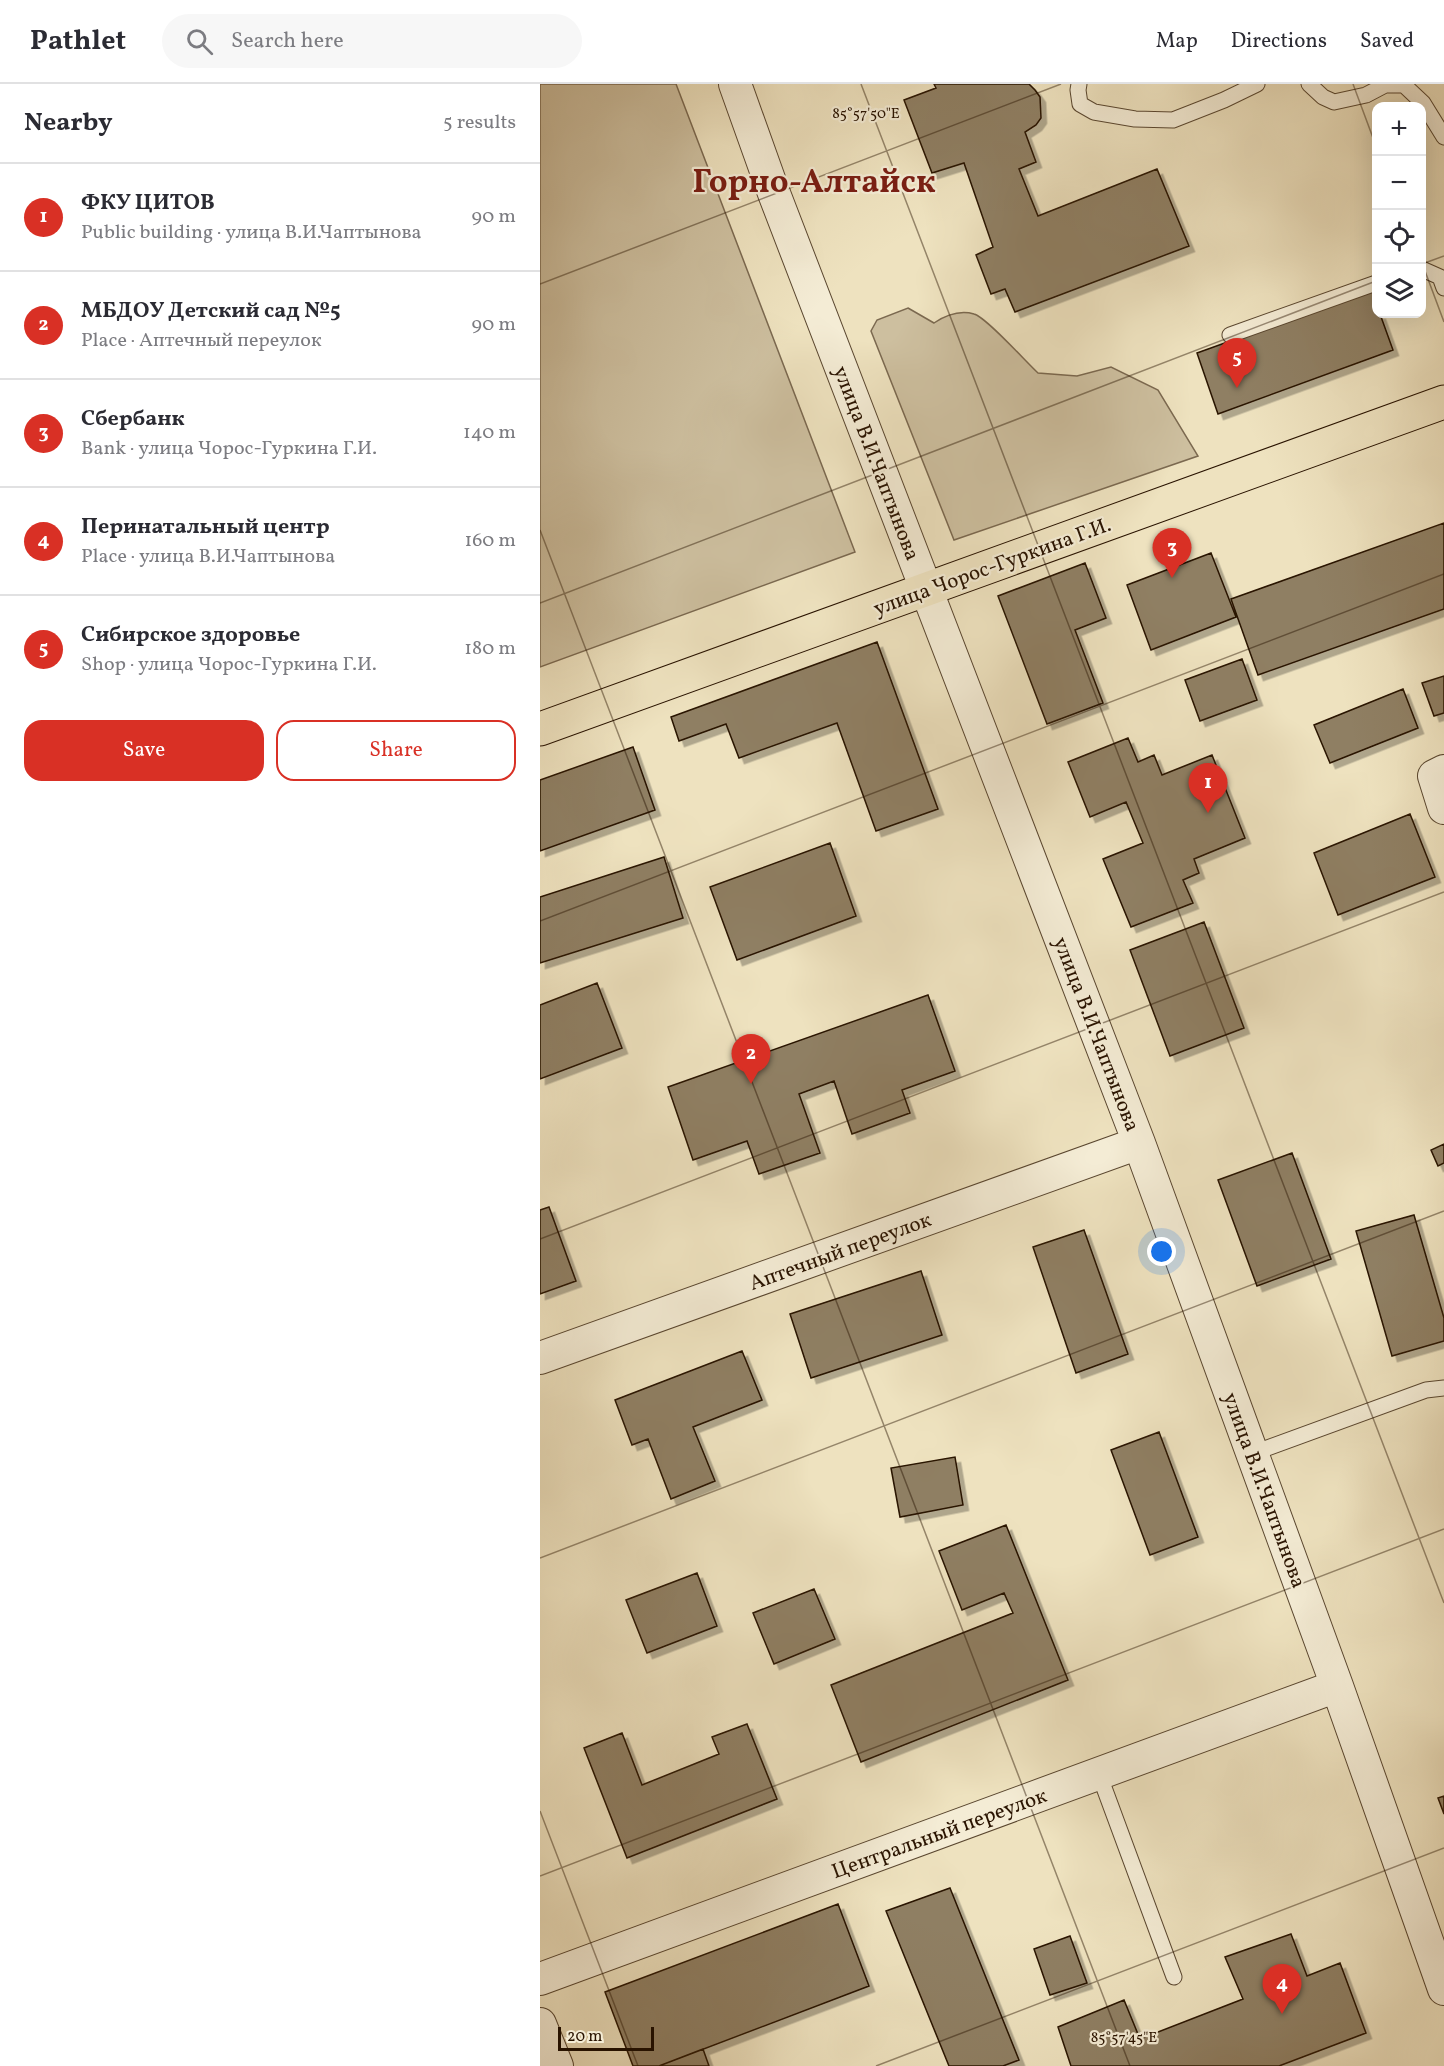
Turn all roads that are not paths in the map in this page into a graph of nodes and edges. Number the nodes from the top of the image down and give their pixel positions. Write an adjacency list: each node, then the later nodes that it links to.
1 (735, 84): 11 (street, улица В.И.Чаптынова)
2 (1079, 84): 3 (lane)
3 (1257, 84)
4 (1309, 84): 5 (lane)
5 (1444, 137)
6 (1426, 271): 8 (lane)
7 (1372, 285): 9 (lane)
8 (1444, 288)
9 (1230, 335)
10 (1444, 402): 11 (main road, улица Чорос-Гуркина Г.И.)
11 (926, 589): 12 (main road, улица Чорос-Гуркина Г.И.); 15 (street, улица В.И.Чаптынова)
12 (540, 729)
13 (1444, 771): 14 (street)
14 (1444, 808)
15 (1139, 1143): 16 (street, Аптечный переулок); 18 (street, улица В.И.Чаптынова)
16 (540, 1358)
17 (1444, 1388): 18 (lane)
18 (1251, 1454): 19 (street, улица В.И.Чаптынова)
19 (1337, 1686): 20 (street, Центральный переулок); 23 (street, улица В.И.Чаптынова)
20 (1099, 1774): 21 (lane); 22 (street, Центральный переулок)
21 (1174, 1977)
22 (540, 1979)
23 (1444, 1989)
24 (540, 2024): 25 (street)
25 (557, 2066)

